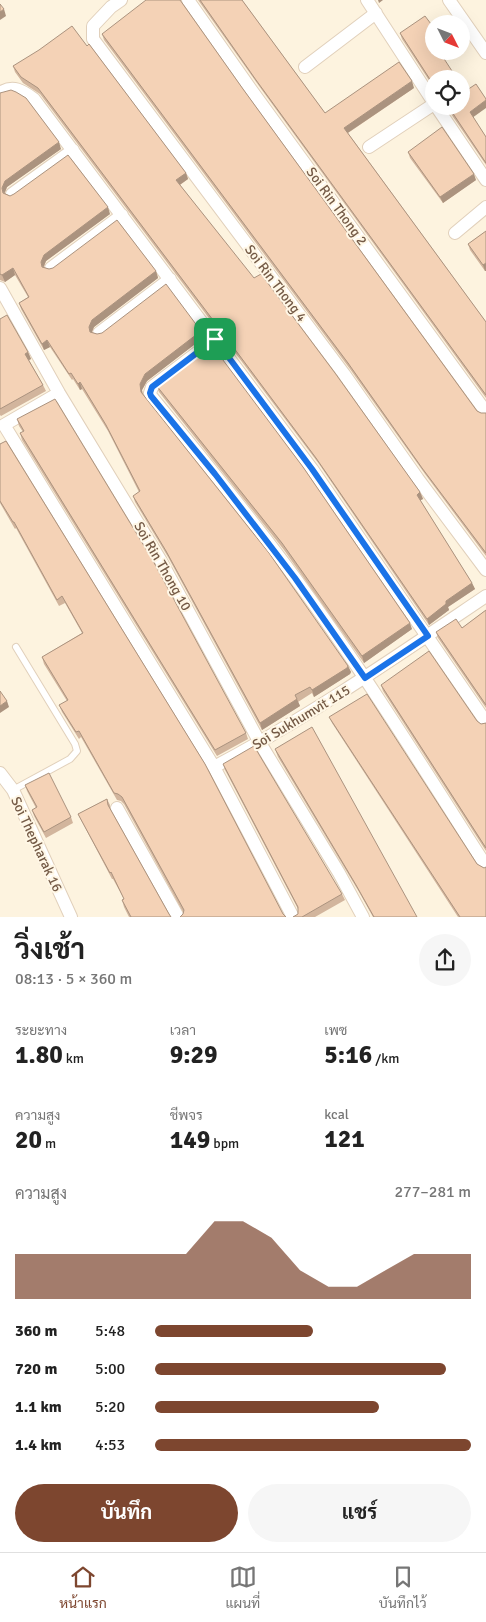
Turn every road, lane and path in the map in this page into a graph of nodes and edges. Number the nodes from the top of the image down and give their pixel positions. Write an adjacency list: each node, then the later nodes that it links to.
1 (121, 0): 26 (street, Soi Rin Thong 4)
2 (188, 0): 25 (street, Soi Rin Thong 2)
3 (367, 0): 5 (street)
4 (449, 0): 6 (street)
5 (376, 13): 7 (street); 8 (street)
6 (486, 53)
7 (305, 66)
8 (425, 91)
9 (0, 93): 13 (street)
10 (425, 111): 12 (street)
11 (441, 115): 14 (street)
12 (369, 147)
13 (73, 150): 15 (street); 17 (street)
14 (486, 180)
15 (12, 194)
16 (486, 207): 18 (street)
17 (122, 215): 19 (street); 20 (street)
18 (455, 233)
19 (51, 268)
20 (170, 279): 22 (street); 23 (street)
21 (0, 288): 24 (street, Soi Rin Thong 10)
22 (99, 333)
23 (215, 339): 28 (street); 30 (street)
24 (59, 393): 32 (street, Soi Rin Thong 10); 33 (street)
25 (486, 412)
26 (486, 570)
27 (486, 596): 28 (street, Soi Sukhumvit 115)
28 (428, 636): 30 (street, Soi Sukhumvit 115); 31 (street)
29 (16, 648): 35 (lane)
30 (365, 678): 32 (street, Soi Sukhumvit 115); 37 (street)
31 (486, 722)
32 (260, 743): 33 (street, Soi Sukhumvit 115); 38 (street, Soi Rin Thong 10)
33 (214, 766): 41 (street)
34 (0, 773): 35 (street, Soi Thepharak 16)
35 (13, 790): 39 (street, Soi Thepharak 16)
36 (117, 808): 40 (street)
37 (486, 866)
38 (357, 915)
39 (71, 917)
40 (178, 917)
41 (293, 917)

